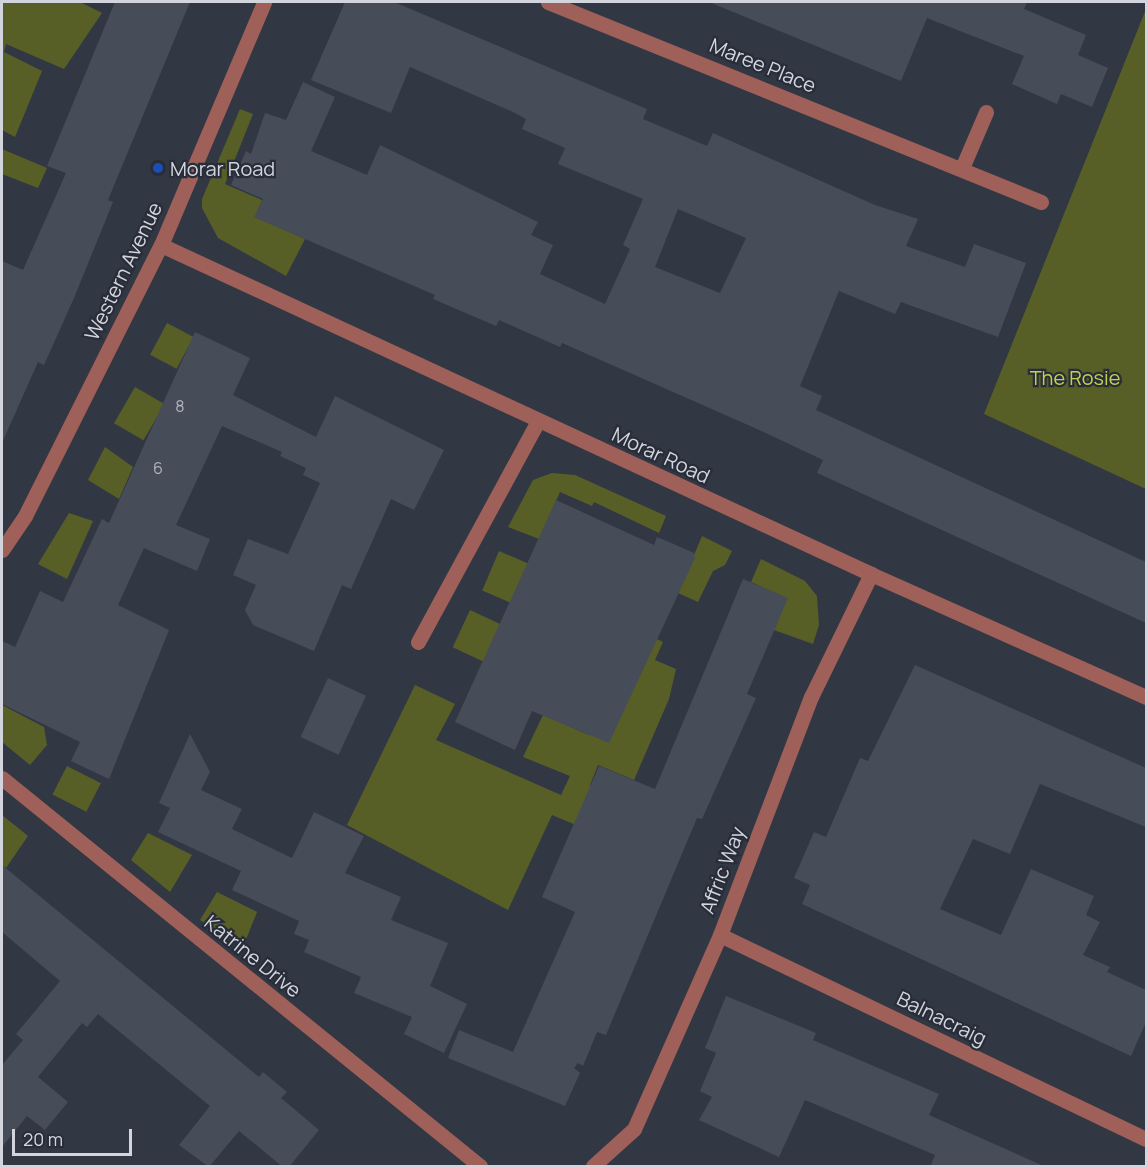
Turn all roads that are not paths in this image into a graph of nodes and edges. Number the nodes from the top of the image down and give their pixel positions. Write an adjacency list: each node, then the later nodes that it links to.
1 (264, 2): 6 (street, Western Avenue)
2 (548, 2): 4 (street, Maree Place)
3 (986, 112): 4 (street)
4 (962, 168): 5 (street, Maree Place)
5 (1041, 202)
6 (161, 245): 7 (street, Morar Road); 8 (street, Western Avenue)
7 (538, 421): 9 (street, Morar Road); 10 (street)
8 (2, 550)
9 (871, 574): 11 (street, Morar Road); 13 (street, Affric Way)
10 (418, 642)
11 (1146, 697)
12 (2, 778): 15 (street, Katrine Drive)
13 (720, 935): 14 (street, Balnacraig); 16 (street, Affric Way)
14 (1146, 1139)
15 (480, 1167)
16 (593, 1167)

